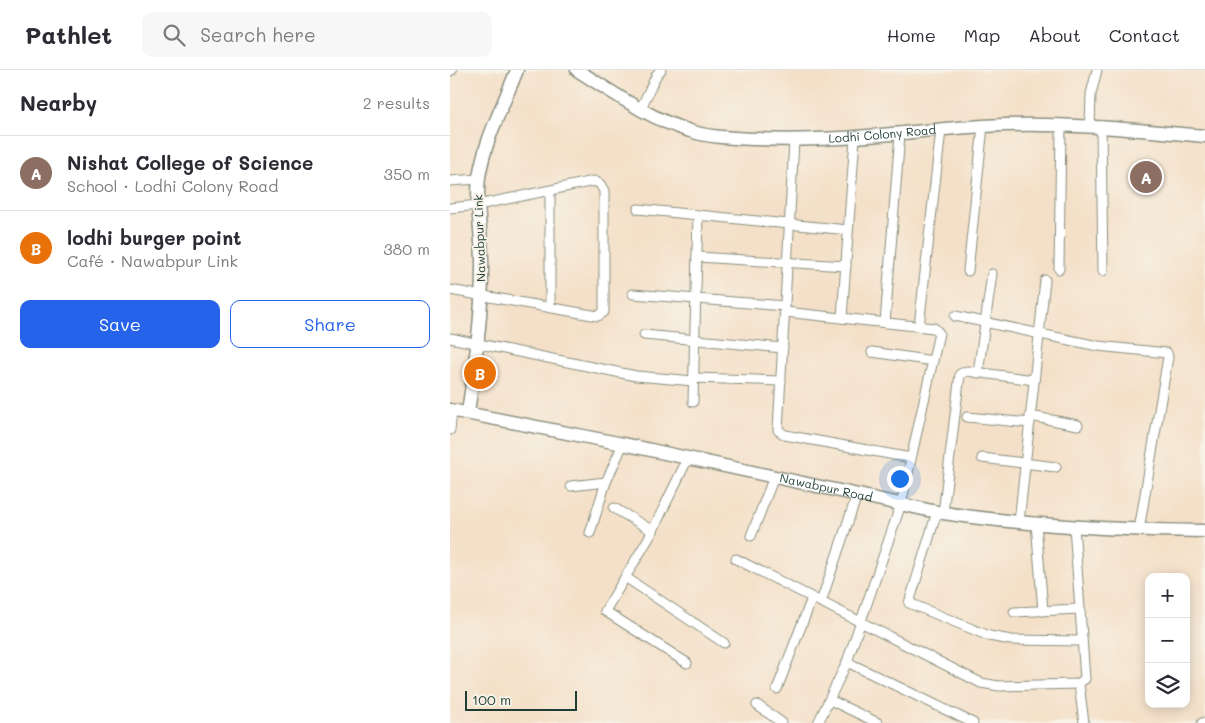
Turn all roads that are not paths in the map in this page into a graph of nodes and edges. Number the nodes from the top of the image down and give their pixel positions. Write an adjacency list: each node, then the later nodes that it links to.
1 (517, 70): 14 (street, Nawabpur Link)
2 (577, 70): 5 (street, Lodhi Colony Road)
3 (661, 70): 5 (street)
4 (1097, 70): 7 (street)
5 (641, 108): 13 (street, Lodhi Colony Road)
6 (1061, 125): 7 (street, Lodhi Colony Road); 8 (street, Lodhi Colony Road); 26 (street)
7 (1095, 125): 11 (street, Lodhi Colony Road); 28 (street)
8 (983, 126): 9 (street, Lodhi Colony Road); 27 (street)
9 (941, 130): 10 (street, Lodhi Colony Road); 41 (street)
10 (900, 134): 12 (street, Lodhi Colony Road); 39 (street)
11 (1205, 136)
12 (856, 138): 13 (street, Lodhi Colony Road); 22 (street)
13 (794, 141): 21 (street)
14 (479, 179): 15 (street); 17 (street, Nawabpur Link)
15 (450, 181)
16 (550, 191): 17 (street); 35 (street); 35 (street)
17 (478, 205): 18 (street); 33 (street, Nawabpur Link)
18 (450, 208)
19 (638, 209): 20 (street)
20 (698, 215): 21 (street); 23 (street)
21 (790, 224): 22 (street); 24 (street)
22 (848, 230): 25 (street)
23 (697, 257): 24 (street); 34 (street)
24 (788, 262): 25 (street); 36 (street)
25 (846, 266): 38 (street)
26 (1059, 269)
27 (968, 271)
28 (1103, 271)
29 (992, 274): 40 (street)
30 (1045, 280): 42 (street)
31 (450, 290): 33 (street)
32 (633, 294): 34 (street)
33 (482, 296): 35 (street); 46 (street, Nawabpur Link)
34 (696, 299): 36 (street); 45 (street)
35 (550, 308)
36 (785, 309): 38 (street); 47 (street)
37 (955, 316): 40 (street)
38 (842, 318): 39 (street)
39 (885, 322): 41 (street)
40 (984, 322): 42 (street); 50 (street)
41 (919, 326): 49 (street)
42 (1039, 334): 52 (street); 77 (street)
43 (644, 335): 45 (street)
44 (450, 338): 46 (street)
45 (695, 340): 47 (street); 51 (street)
46 (478, 344): 51 (street); 56 (street, Nawabpur Link)
47 (783, 348): 53 (street)
48 (872, 352): 49 (street)
49 (933, 361): 63 (street)
50 (978, 373): 52 (street); 73 (street)
51 (694, 380): 53 (street); 54 (street)
52 (1034, 380): 58 (street)
53 (781, 381): 63 (street)
54 (693, 402)
55 (451, 410): 56 (street, Nawabpur Road); 60 (street)
56 (468, 412): 61 (street, Nawabpur Road)
57 (966, 417): 58 (street)
58 (1030, 419): 59 (street); 65 (street)
59 (1078, 425)
60 (450, 430)
61 (623, 444): 62 (street, Nawabpur Road); 68 (street)
62 (688, 458): 67 (street, Nawabpur Road); 78 (street)
63 (912, 458): 71 (street)
64 (982, 458): 65 (street)
65 (1025, 463): 66 (street); 74 (street)
66 (1056, 467)
67 (774, 477): 70 (street, Nawabpur Road); 81 (street)
68 (606, 482): 69 (street); 80 (street)
69 (571, 486)
70 (857, 495): 71 (street, Nawabpur Road); 85 (street)
71 (901, 504): 73 (street, Nawabpur Road); 89 (street)
72 (614, 508): 78 (street)
73 (940, 512): 74 (street, Nawabpur Road); 90 (street)
74 (1019, 522): 75 (street, Nawabpur Road)
75 (1036, 523): 76 (street, Nawabpur Road); 87 (street)
76 (1074, 526): 77 (street, Nawabpur Road); 86 (street)
77 (1139, 530): 79 (street, Nawabpur Road)
78 (653, 531): 83 (street)
79 (1205, 531)
80 (590, 533)
81 (751, 536)
82 (736, 559): 84 (street)
83 (625, 577): 91 (street); 93 (street)
84 (812, 598): 85 (street); 95 (street)
85 (820, 602): 89 (street)
86 (1080, 609): 87 (street); 90 (street)
87 (1043, 611): 88 (street)
88 (1014, 612)
89 (860, 623): 92 (street); 94 (street)
90 (1082, 641): 94 (street)
91 (724, 643)
92 (847, 662): 96 (street); 101 (street)
93 (687, 663)
94 (1079, 684): 102 (street)
95 (777, 689)
96 (830, 700): 99 (street); 100 (street)
97 (757, 705): 98 (street)
98 (782, 723)
99 (818, 723)
100 (878, 723)
101 (973, 723)
102 (1084, 723)

